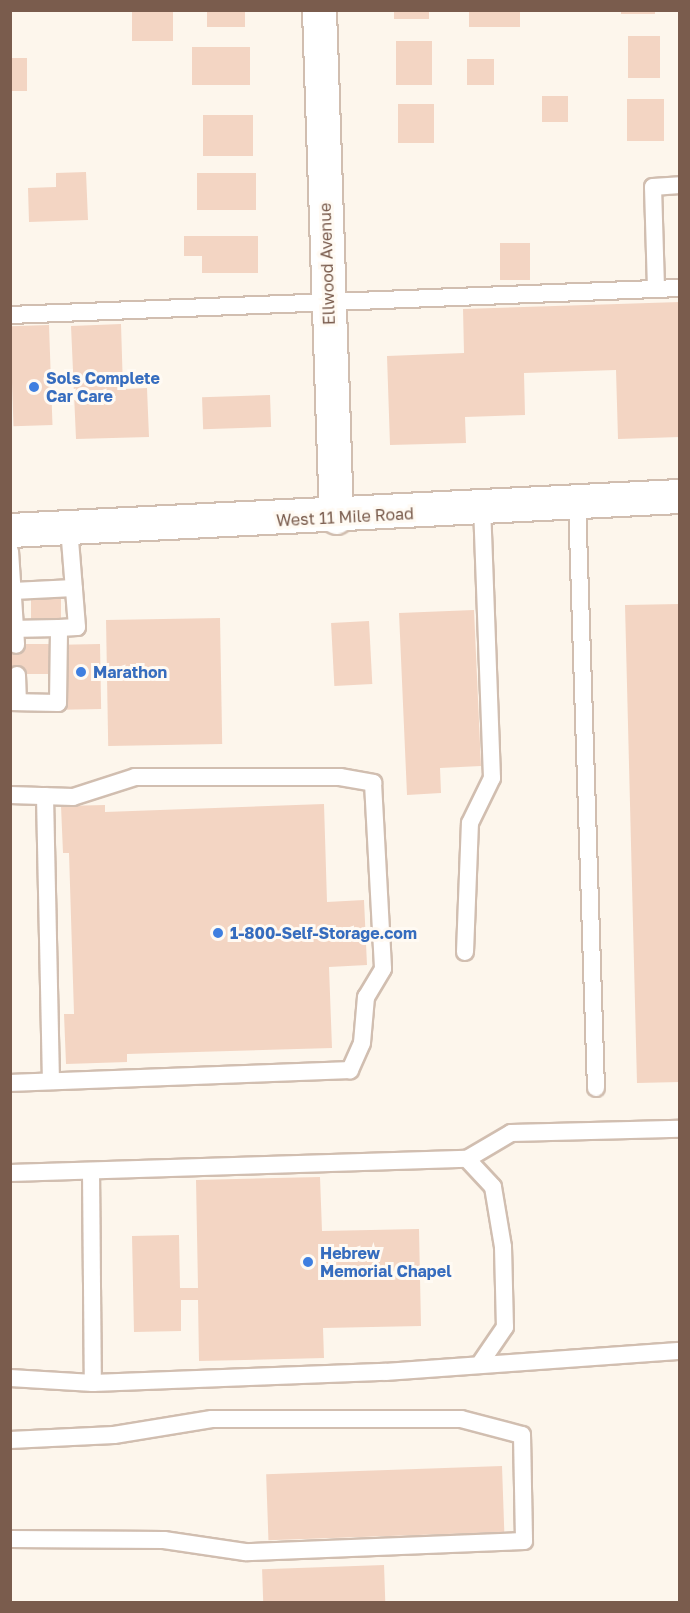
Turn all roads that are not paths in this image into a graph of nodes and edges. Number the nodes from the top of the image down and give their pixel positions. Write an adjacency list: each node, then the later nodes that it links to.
1 (319, 10): 5 (main road, Ellwood Avenue)
2 (680, 185): 3 (lane)
3 (656, 288): 4 (lane); 5 (lane)
4 (680, 288)
5 (328, 305): 6 (lane); 10 (main road, Ellwood Avenue)
6 (10, 315)
7 (680, 496): 8 (main road, West 11 Mile Road)
8 (577, 501): 9 (main road, West 11 Mile Road); 25 (lane)
9 (482, 509): 10 (main road, West 11 Mile Road); 22 (lane)
10 (336, 517): 11 (main road, West 11 Mile Road)
11 (69, 528): 12 (main road, West 11 Mile Road); 14 (lane)
12 (10, 530)
13 (10, 551): 15 (lane)
14 (74, 588): 15 (lane); 16 (lane)
15 (13, 591): 17 (lane)
16 (59, 628): 17 (lane); 19 (lane)
17 (14, 634)
18 (17, 675): 19 (lane)
19 (14, 702)
20 (10, 795): 21 (lane)
21 (45, 796): 23 (lane); 23 (lane)
22 (465, 952)
23 (51, 1080): 24 (lane)
24 (10, 1083)
25 (596, 1088)
26 (680, 1129): 27 (lane)
27 (467, 1159): 28 (lane); 31 (lane)
28 (91, 1171): 29 (lane); 33 (lane)
29 (10, 1173)
30 (680, 1352): 31 (lane)
31 (481, 1362): 33 (lane)
32 (10, 1378): 33 (lane)
33 (93, 1383)
34 (10, 1440): 35 (lane)
35 (10, 1539)

